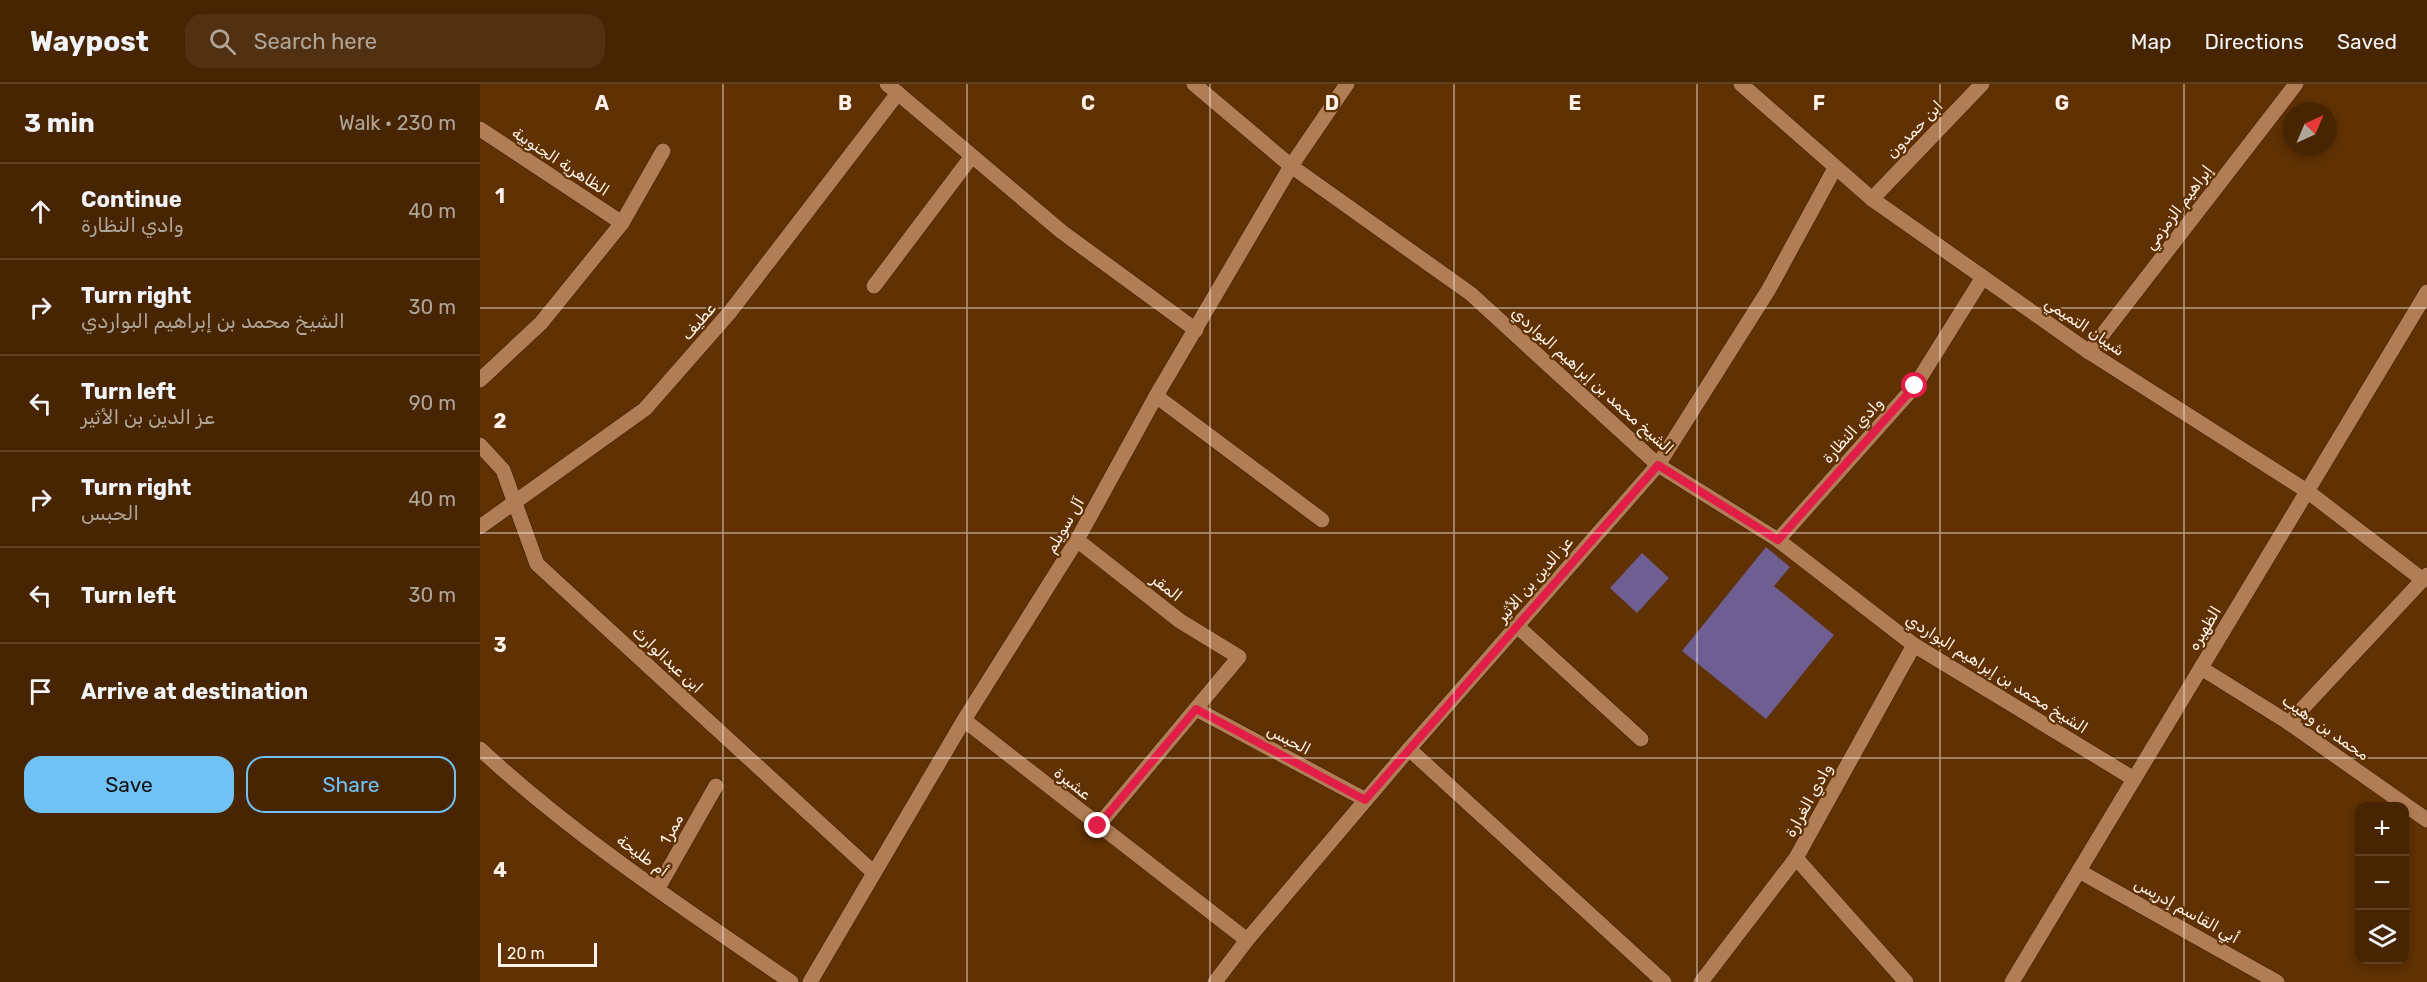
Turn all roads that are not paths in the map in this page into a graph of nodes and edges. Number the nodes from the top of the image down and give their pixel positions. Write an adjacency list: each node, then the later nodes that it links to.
1 (1194, 84): 10 (street, الشيخ محمد بن إبراهيم البواردي)
2 (1347, 84): 10 (street, آل سويلم)
3 (1741, 84): 11 (street, شيبان التميمي)
4 (1982, 84): 12 (street, ابن حمدون)
5 (2296, 84): 20 (street, إبراهيم الزمزمي)
6 (892, 89): 9 (street); 26 (street, عطيف)
7 (480, 129): 13 (street, الظاهرية الجنوبية)
8 (663, 151): 13 (street)
9 (972, 156): 15 (street); 19 (street)
10 (1292, 166): 19 (street, آل سويلم); 24 (street, الشيخ محمد بن إبراهيم البواردي)
11 (1835, 168): 12 (street, شيبان التميمي); 24 (street, عز الدين بن الأثير)
12 (1872, 199): 14 (street, شيبان التميمي)
13 (622, 223): 21 (street)
14 (1983, 276): 20 (street, شيبان التميمي); 30 (street, وادي النظارة)
15 (874, 286)
16 (2427, 292): 17 (street, الظهيره)
17 (2412, 316): 18 (street); 25 (street, الظهيره)
18 (2427, 324)
19 (1196, 330): 22 (street, آل سويلم)
20 (2090, 352): 25 (street, شيبان التميمي)
21 (480, 380)
22 (1156, 396): 27 (street); 29 (street, آل سويلم)
23 (480, 445): 26 (street, ابن عبدالوارث)
24 (1658, 465): 30 (street, الشيخ محمد بن إبراهيم البواردي); 32 (street, عز الدين بن الأثير)
25 (2307, 491): 31 (street, شيبان التميمي); 34 (street, الظهيره)
26 (515, 503): 28 (street, عطيف); 48 (street, ابن عبدالوارث)
27 (1323, 520)
28 (480, 527)
29 (1077, 540): 35 (street, المقر); 36 (street, آل سويلم)
30 (1778, 540): 33 (street, الشيخ محمد بن إبراهيم البواردي)
31 (2425, 577): 37 (street)
32 (1517, 626): 38 (street); 40 (street, عز الدين بن الأثير)
33 (1914, 645): 41 (street, الشيخ محمد بن إبراهيم البواردي); 46 (street, وادي الغرارة)
34 (2201, 668): 37 (street, محمد بن وهيب); 41 (street, الظهيره)
35 (1196, 709): 43 (street, الحبس); 45 (street)
36 (964, 720): 45 (street, عشيرة); 48 (street, آل سويلم)
37 (2289, 723): 44 (street, محمد بن وهيب)
38 (1641, 739)
39 (480, 749): 49 (street, أم طليحة)
40 (1409, 749): 43 (street, عز الدين بن الأثير); 55 (street)
41 (2134, 779): 47 (street, الظهيره)
42 (716, 786): 49 (street, ممر1)
43 (1365, 800): 50 (street, عز الدين بن الأثير)
44 (2427, 820)
45 (1098, 826): 50 (street, عشيرة)
46 (1796, 858): 56 (street); 57 (street, وادي الغرارة)
47 (2079, 871): 51 (street, أبي القاسم إدريس); 58 (street, الظهيره)
48 (873, 872): 53 (street, آل سويلم)
49 (658, 888): 52 (street, أم طليحة)
50 (1246, 940): 54 (street, عز الدين بن الأثير)
51 (2272, 981)
52 (791, 982)
53 (810, 982)
54 (1215, 982)
55 (1664, 982)
56 (1701, 982)
57 (1906, 982)
58 (2012, 982)

